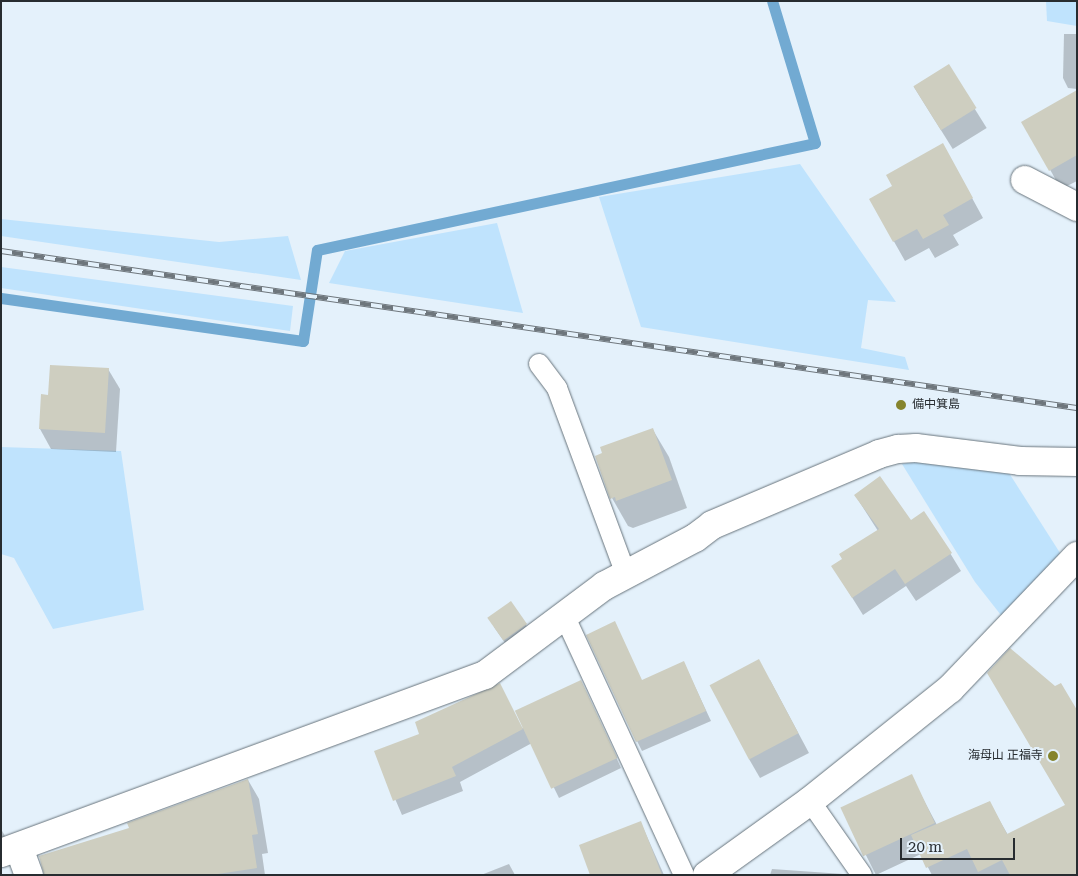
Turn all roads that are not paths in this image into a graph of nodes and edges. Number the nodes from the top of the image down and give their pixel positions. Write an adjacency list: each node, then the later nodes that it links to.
1 (1025, 180): 2 (street)
2 (1077, 207)
3 (539, 364): 6 (lane)
4 (1077, 462): 6 (street)
5 (1077, 556): 8 (street)
6 (626, 575): 7 (street)
7 (564, 615): 9 (street); 11 (lane)
8 (810, 801): 12 (street); 13 (lane)
9 (10, 850): 10 (street)
10 (29, 875)
11 (684, 875)
12 (707, 875)
13 (862, 875)

